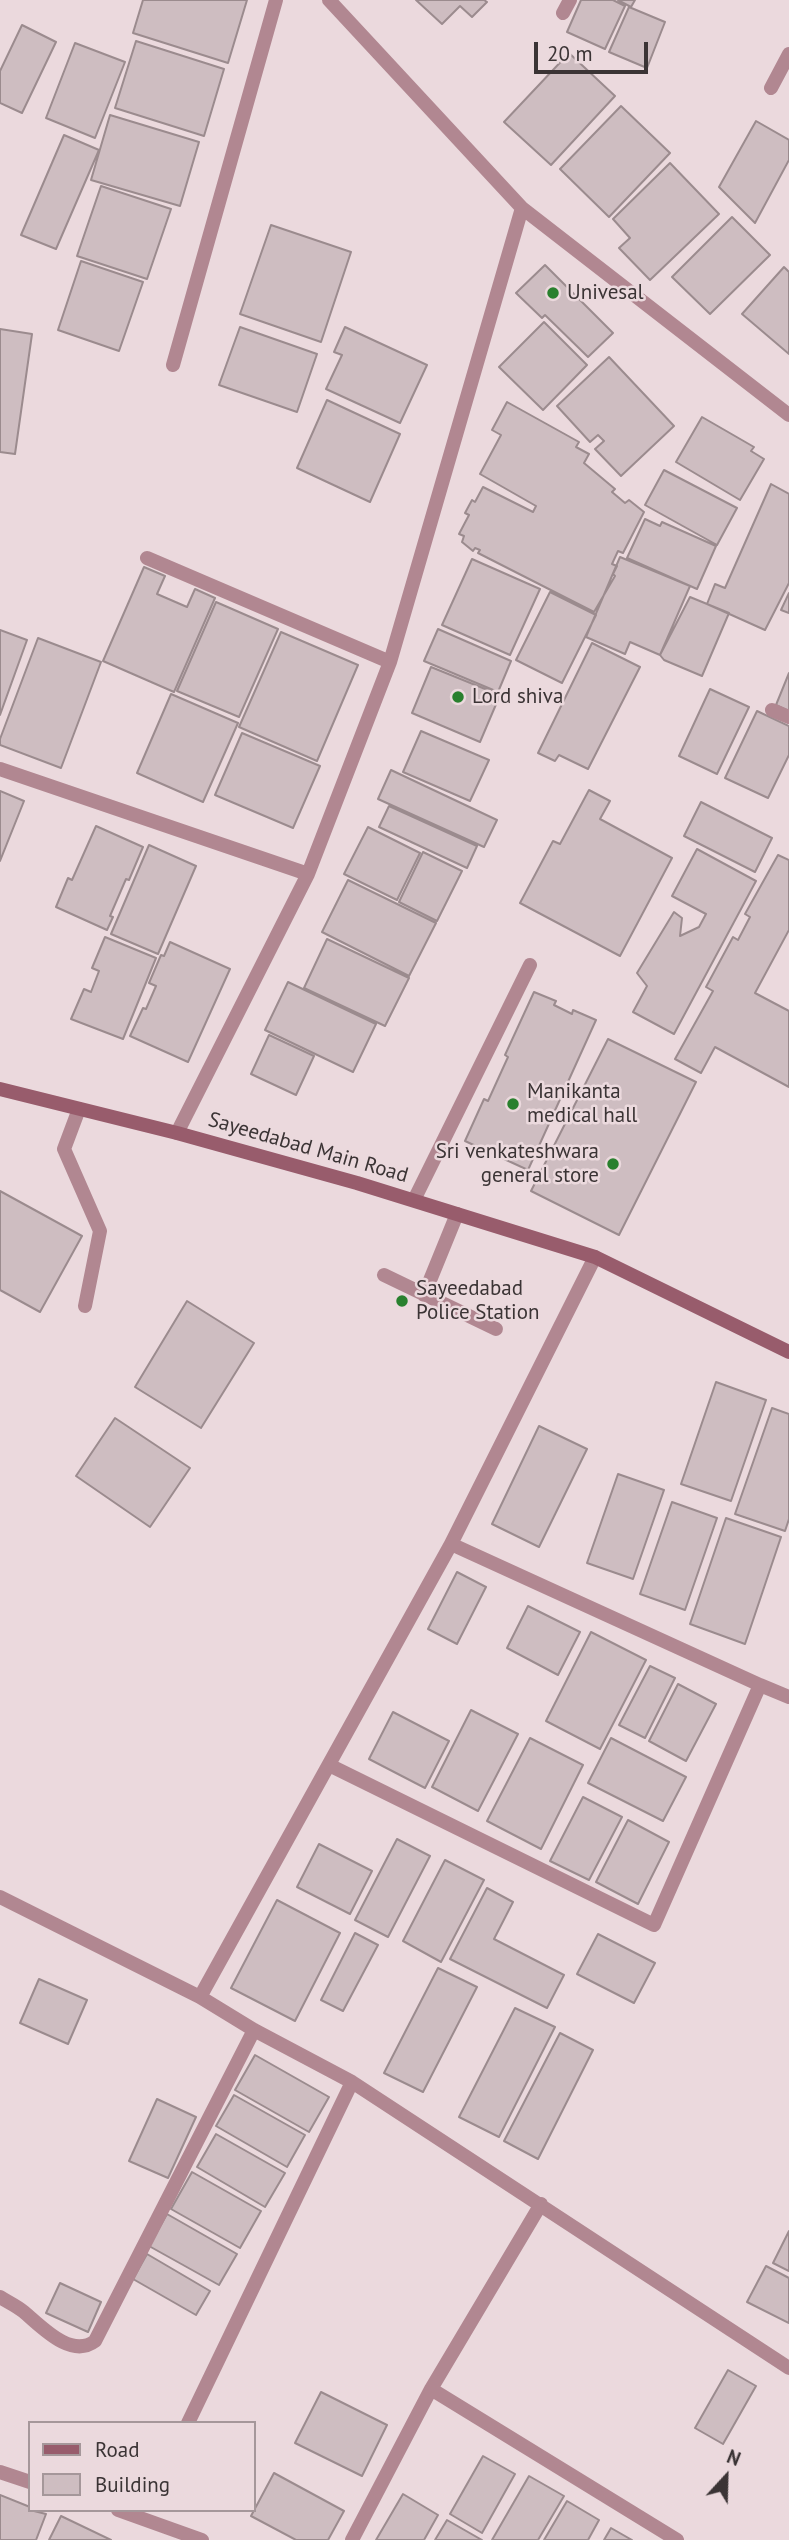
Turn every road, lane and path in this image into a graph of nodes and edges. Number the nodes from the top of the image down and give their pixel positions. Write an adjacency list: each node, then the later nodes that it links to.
1 (275, 0): 6 (street)
2 (328, 0): 5 (street)
3 (789, 54): 4 (street)
4 (771, 88)
5 (522, 208): 7 (street); 9 (street)
6 (173, 365)
7 (789, 415)
8 (147, 558): 9 (street)
9 (390, 662): 13 (street)
10 (772, 710): 11 (street)
11 (789, 717)
12 (0, 769): 13 (street)
13 (308, 874): 17 (street)
14 (530, 965): 18 (street)
15 (0, 1089): 16 (main road, Sayeedabad Main Road)
16 (79, 1109): 17 (main road, Sayeedabad Main Road); 23 (street)
17 (177, 1133): 18 (main road, Sayeedabad Main Road)
18 (414, 1200): 19 (main road, Sayeedabad Main Road)
19 (457, 1213): 20 (main road, Sayeedabad Main Road); 22 (street)
20 (596, 1257): 25 (main road, Sayeedabad Main Road); 26 (street)
21 (384, 1275): 22 (street)
22 (424, 1295): 24 (street)
23 (85, 1306)
24 (496, 1329)
25 (789, 1352)
26 (451, 1544): 27 (street); 29 (street)
27 (760, 1685): 28 (street); 29 (street)
28 (789, 1697)
29 (329, 1765): 31 (street)
30 (0, 1897): 31 (street)
31 (200, 1997): 32 (street)
32 (254, 2030): 33 (street); 35 (street)
33 (352, 2082): 34 (street); 38 (street)
34 (541, 2204): 36 (street); 37 (street)
35 (0, 2297)
36 (789, 2368)
37 (431, 2389): 43 (street); 44 (street)
38 (189, 2421)
39 (0, 2472): 40 (street)
40 (28, 2481)
41 (144, 2514): 42 (street)
42 (202, 2540)
43 (352, 2540)
44 (677, 2540)

